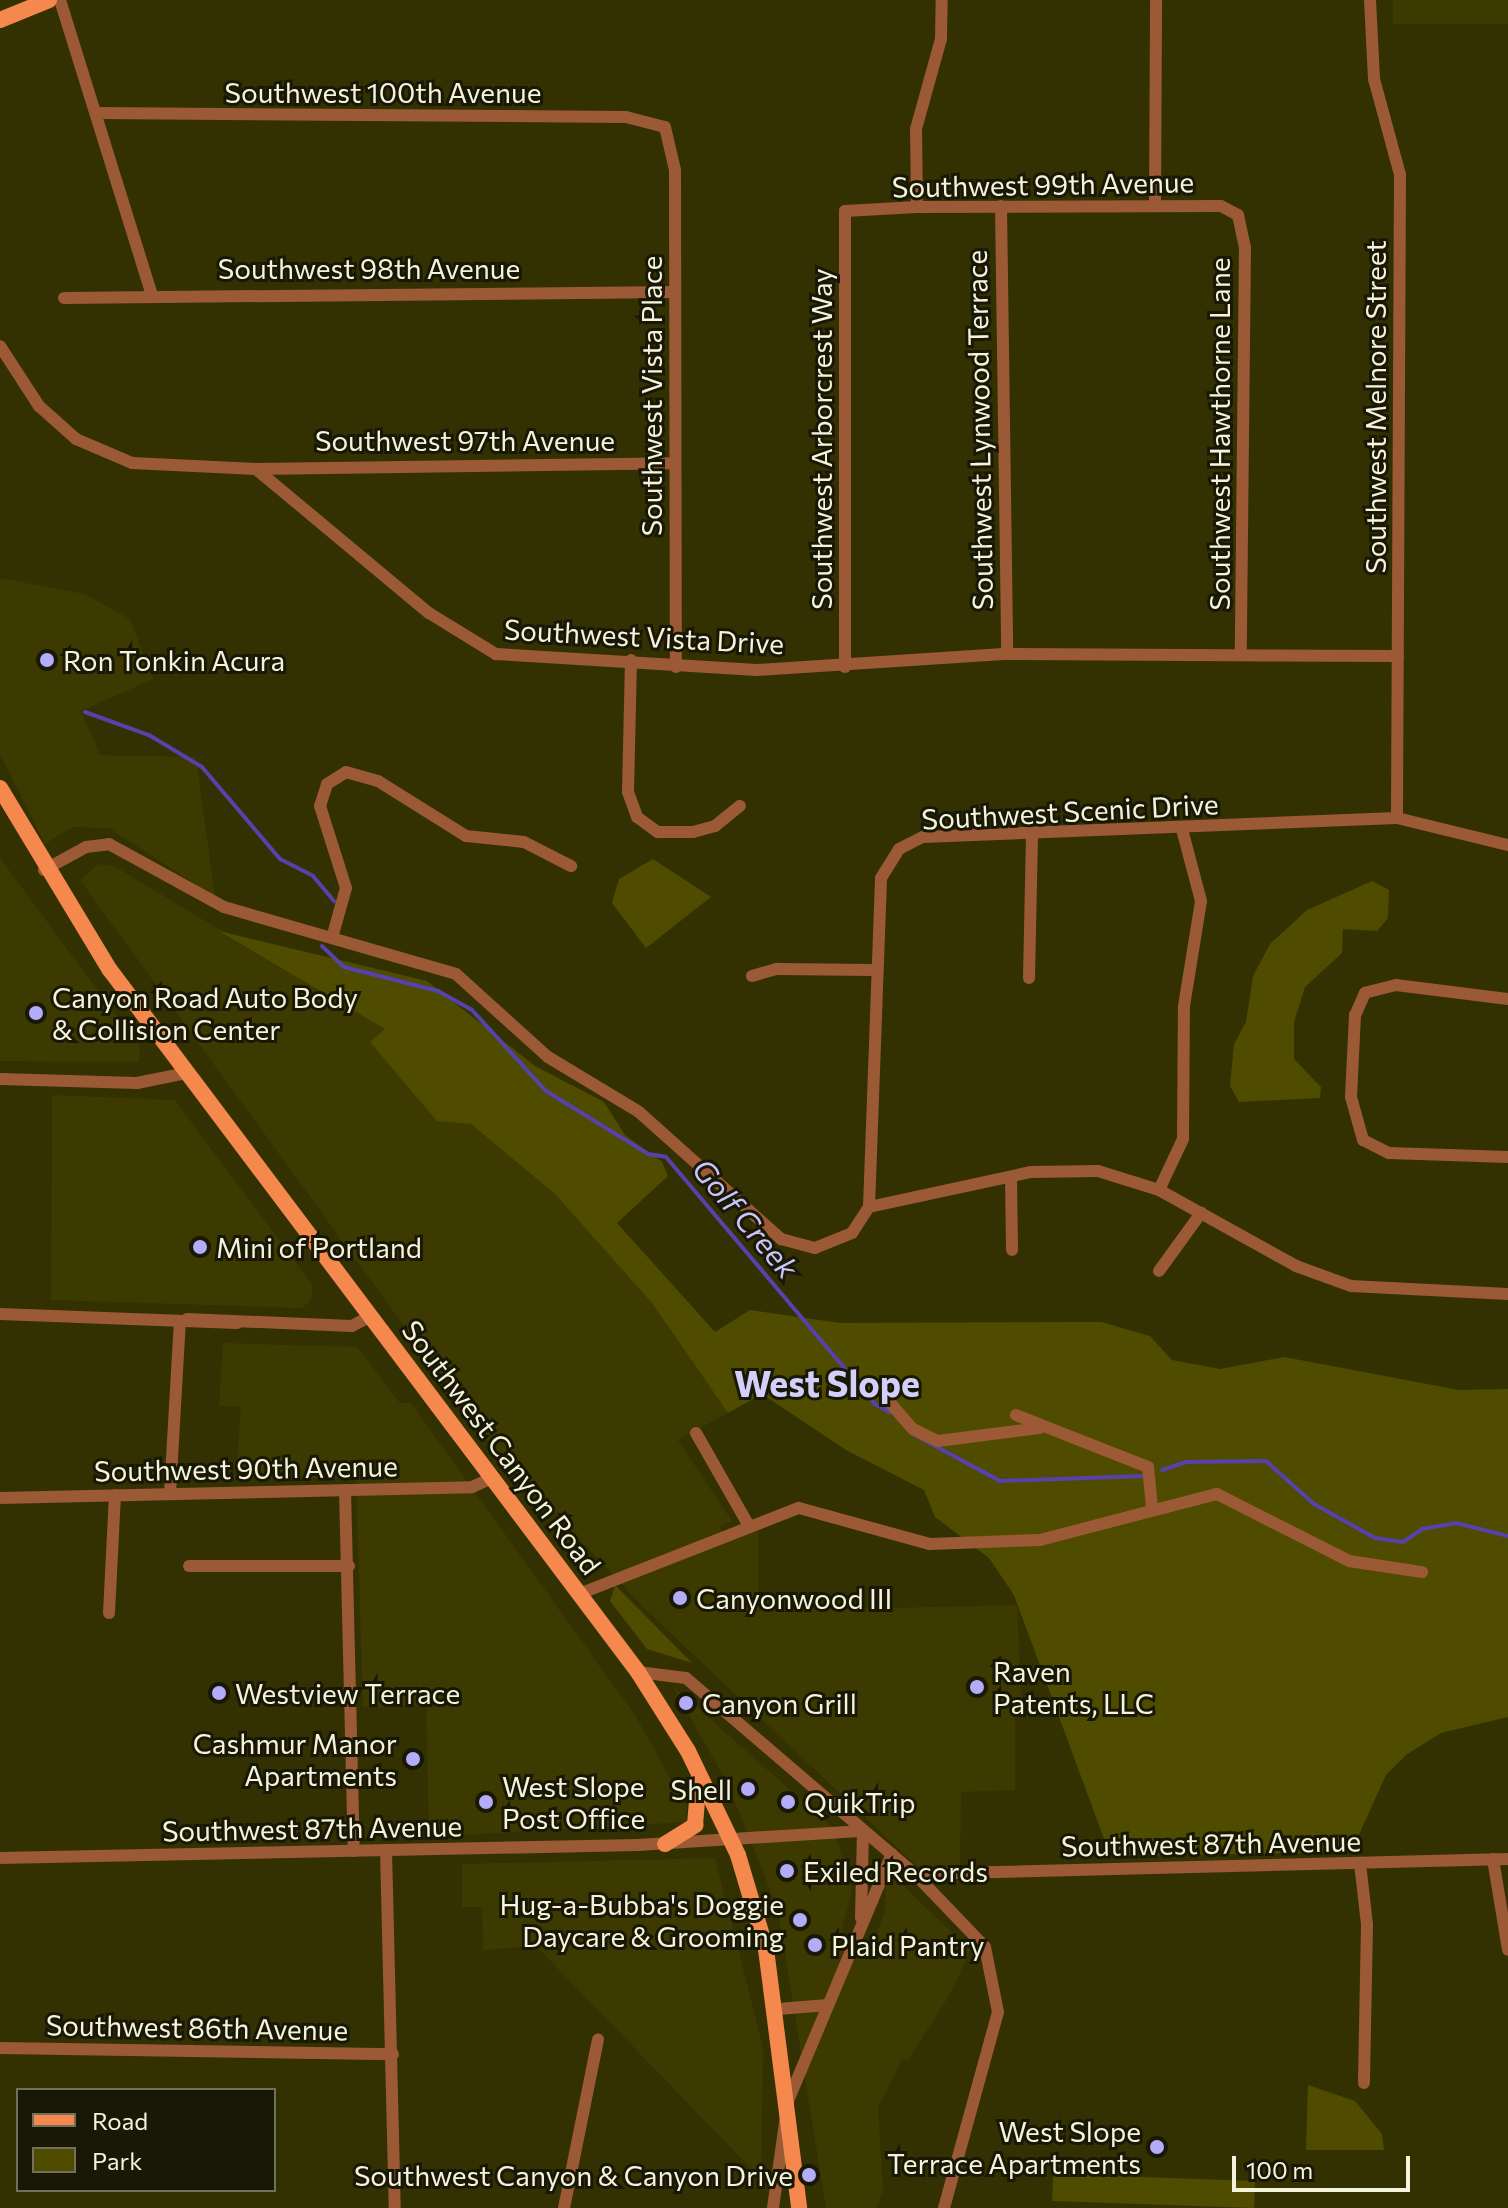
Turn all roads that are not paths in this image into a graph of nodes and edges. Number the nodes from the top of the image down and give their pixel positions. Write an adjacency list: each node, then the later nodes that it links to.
1 (49, 0): 6 (main road)
2 (60, 0): 7 (street)
3 (942, 0): 11 (street)
4 (1156, 0): 9 (street)
5 (1370, 0): 22 (street, Southwest Melnore Street)
6 (0, 20)
7 (98, 113): 8 (street, Southwest 100th Avenue); 14 (street)
8 (665, 127): 15 (street, Southwest Vista Place)
9 (1155, 205): 10 (street, Southwest 99th Avenue); 13 (street, Southwest 99th Avenue)
10 (1001, 206): 11 (street, Southwest 99th Avenue); 20 (street, Southwest Lynwood Terrace)
11 (917, 207): 12 (street, Southwest 99th Avenue)
12 (845, 211): 25 (street, Southwest Arborcrest Way)
13 (1238, 215): 21 (street, Southwest Hawthorne Lane)
14 (151, 292): 15 (street, Southwest 98th Avenue); 16 (street, Southwest 98th Avenue)
15 (675, 292): 18 (street, Southwest Vista Place)
16 (64, 298)
17 (0, 346): 19 (street)
18 (675, 463): 19 (street, Southwest 97th Avenue); 24 (street, Southwest Vista Place)
19 (256, 469): 23 (street, Southwest Vista Drive)
20 (1007, 654): 21 (street, Southwest Vista Drive); 25 (street, Southwest Vista Drive)
21 (1241, 655): 22 (street, Southwest Vista Drive)
22 (1398, 656): 28 (street, Southwest Melnore Street)
23 (631, 660): 24 (street, Southwest Vista Drive); 27 (street)
24 (676, 667): 25 (street, Southwest Vista Drive)
25 (845, 667)
26 (0, 788): 33 (main road, Southwest Canyon Road)
27 (740, 806)
28 (1397, 818): 29 (street, Southwest Scenic Drive); 31 (street, Southwest Scenic Drive)
29 (1182, 829): 30 (street, Southwest Scenic Drive); 43 (street)
30 (1032, 835): 35 (street, Southwest Scenic Drive); 37 (street)
31 (1508, 845)
32 (571, 866): 34 (street)
33 (44, 870): 34 (street); 39 (main road, Southwest Canyon Road)
34 (332, 938): 44 (street)
35 (874, 970): 36 (street); 44 (street, Southwest Scenic Drive)
36 (752, 976)
37 (1029, 978)
38 (1508, 999): 41 (street)
39 (186, 1073): 40 (street); 50 (main road, Southwest Canyon Road)
40 (0, 1079)
41 (1508, 1157)
42 (1011, 1177): 43 (street); 44 (street); 46 (street)
43 (1159, 1190): 45 (street)
44 (869, 1207)
45 (1201, 1213): 47 (street); 48 (street)
46 (1012, 1250)
47 (1159, 1271)
48 (1508, 1294)
49 (0, 1314): 51 (street)
50 (371, 1316): 51 (street); 56 (main road, Southwest Canyon Road)
51 (180, 1321): 58 (street)
52 (891, 1404): 54 (street)
53 (1016, 1415): 54 (street)
54 (1040, 1428): 61 (street)
55 (696, 1433): 62 (street)
56 (492, 1478): 57 (street, Southwest 90th Avenue); 66 (main road, Southwest Canyon Road)
57 (345, 1490): 58 (street, Southwest 90th Avenue); 64 (street)
58 (170, 1493): 59 (street, Southwest 90th Avenue)
59 (115, 1495): 60 (street, Southwest 90th Avenue); 67 (street)
60 (0, 1498)
61 (1152, 1507): 62 (street); 65 (street)
62 (748, 1524): 66 (street)
63 (189, 1566): 64 (street)
64 (349, 1566): 74 (street)
65 (1422, 1572)
66 (579, 1594): 68 (main road, Southwest Canyon Road)
67 (109, 1613)
68 (638, 1672): 69 (main road, Southwest Canyon Road); 70 (street)
69 (699, 1770): 71 (main road, Southwest Canyon Road); 72 (main road)
70 (863, 1831): 71 (street, Southwest 87th Avenue); 75 (street); 80 (street)
71 (731, 1840): 72 (street, Southwest 87th Avenue); 86 (main road, Southwest Canyon Road)
72 (665, 1844): 73 (street, Southwest 87th Avenue)
73 (386, 1850): 74 (street, Southwest 87th Avenue); 89 (street)
74 (354, 1851): 76 (street, Southwest 87th Avenue)
75 (892, 1854): 81 (street); 82 (street)
76 (0, 1858)
77 (1493, 1859): 78 (street, Southwest 87th Avenue); 79 (street, Southwest 87th Avenue); 84 (street)
78 (1508, 1859)
79 (1360, 1863): 82 (street, Southwest 87th Avenue); 90 (street)
80 (860, 1865): 81 (street); 83 (street)
81 (877, 1874): 83 (street)
82 (915, 1874): 96 (street)
83 (861, 1918): 85 (street)
84 (1508, 1950)
85 (828, 2005): 86 (street); 91 (street)
86 (778, 2009): 91 (main road, Southwest Canyon Road)
87 (598, 2039): 93 (street)
88 (0, 2048): 89 (street, Southwest 86th Avenue)
89 (393, 2054): 92 (street)
90 (1364, 2083)
91 (788, 2101): 94 (street); 95 (main road, Southwest Canyon Road)
92 (395, 2208)
93 (564, 2208)
94 (773, 2208)
95 (799, 2208)
96 (944, 2208)

